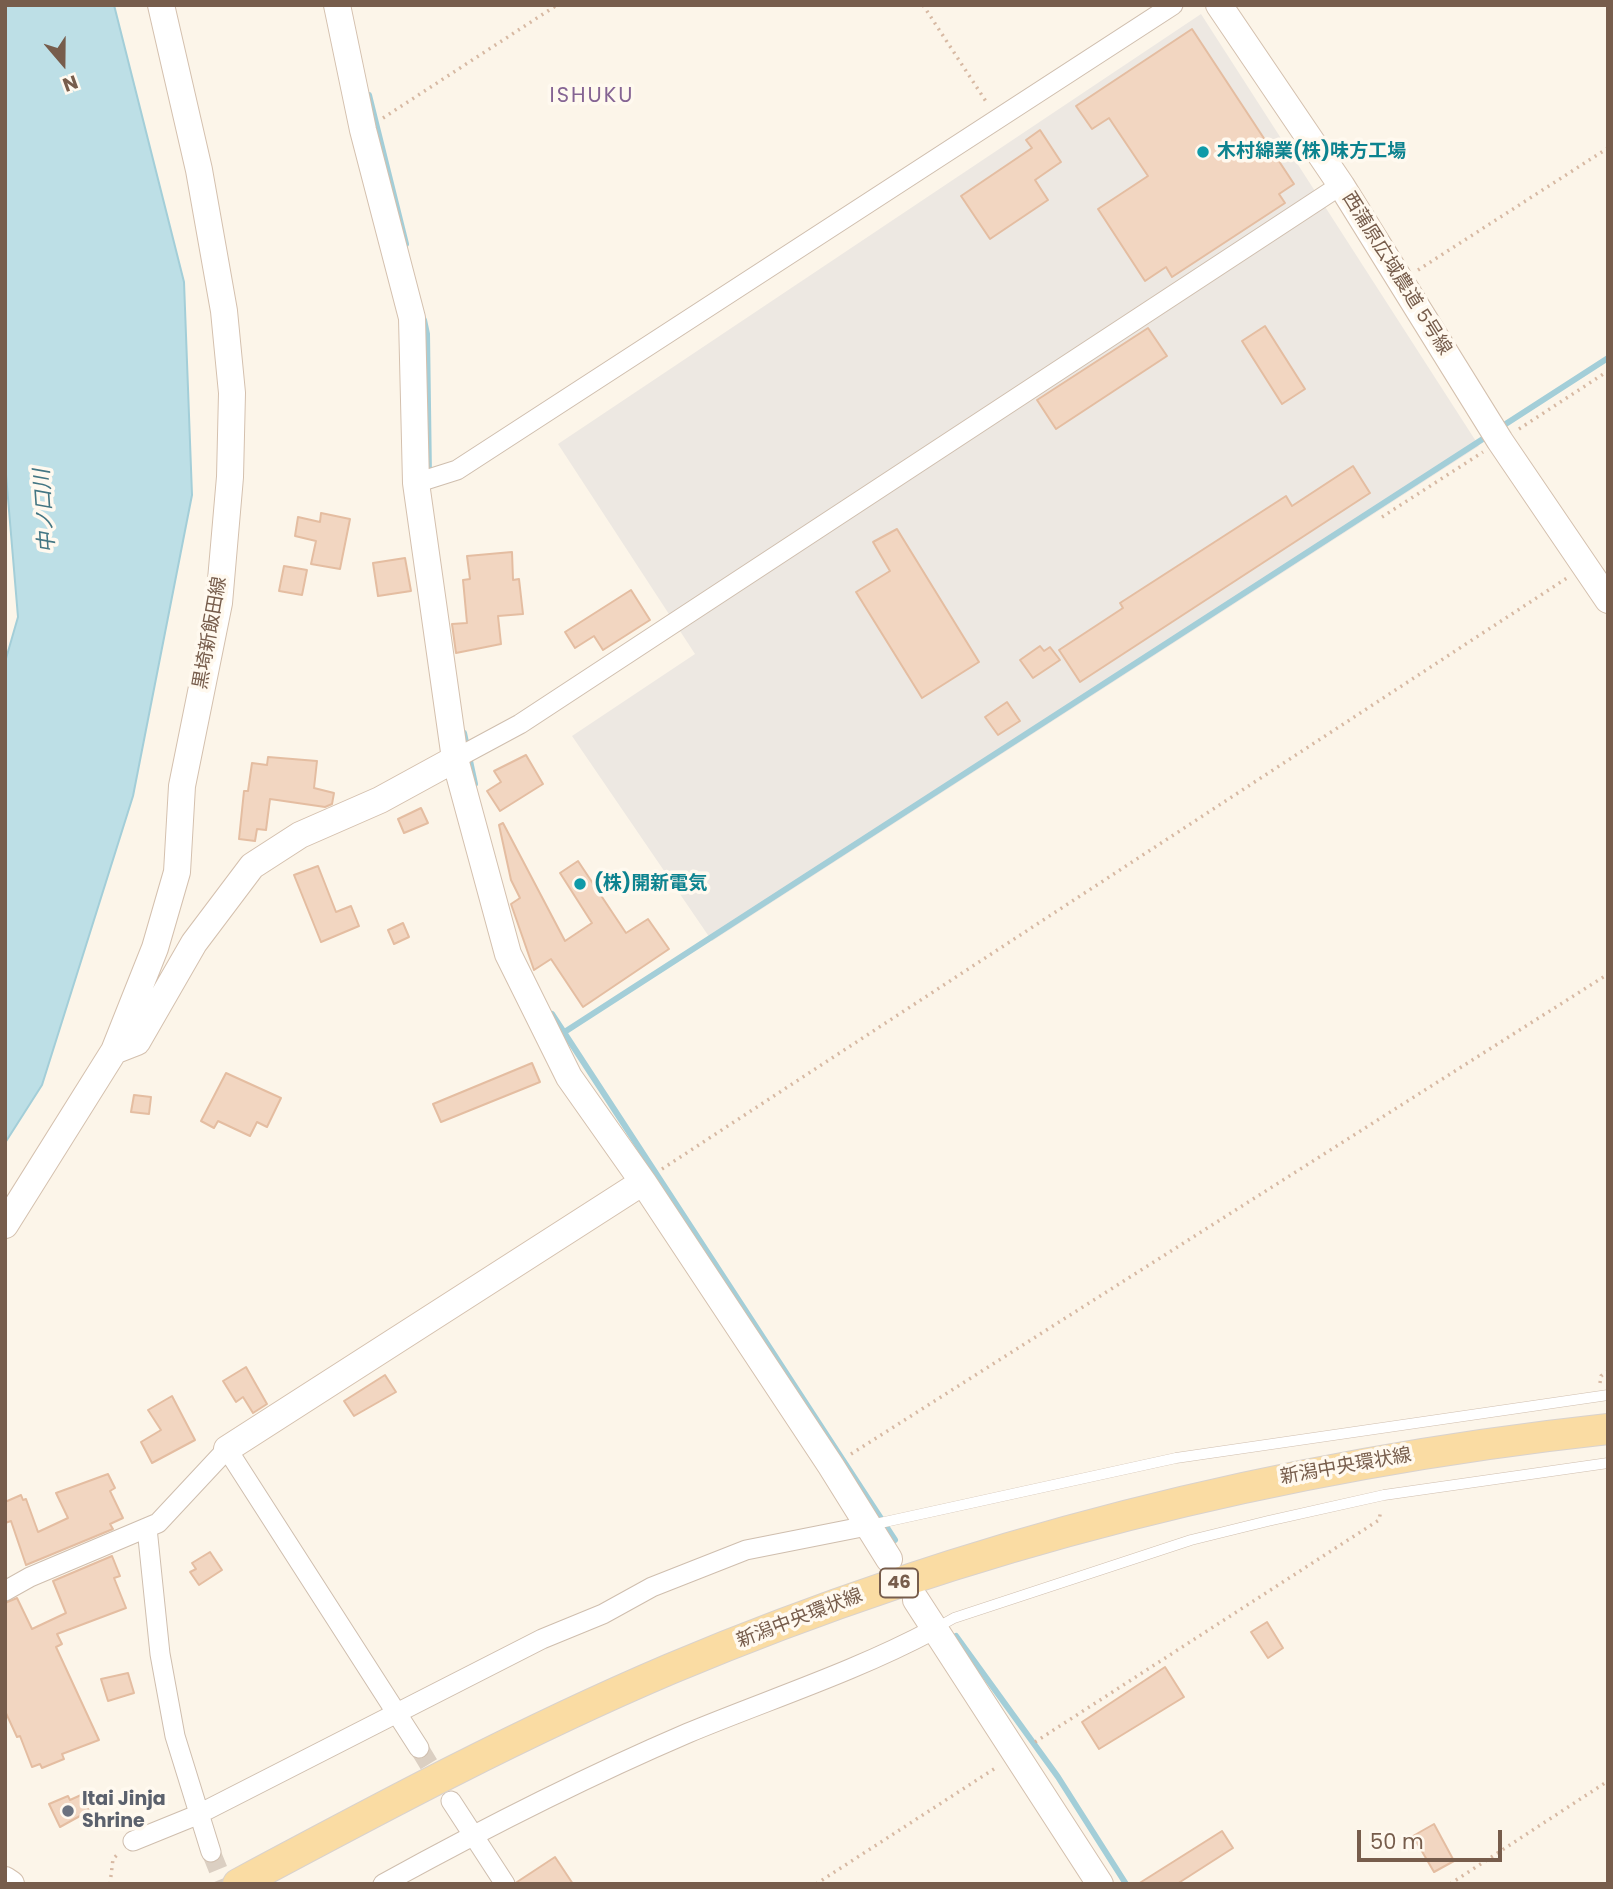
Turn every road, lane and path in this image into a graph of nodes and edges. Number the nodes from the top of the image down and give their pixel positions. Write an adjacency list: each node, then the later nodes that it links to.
1 (160, 5): 17 (street, 黒埼新飯田線)
2 (337, 5): 8 (street)
3 (558, 5): 8 (path)
4 (923, 5): 7 (path)
5 (1173, 5): 7 (street)
6 (1219, 5): 10 (street, 西蒲原広域農道 5号線)
7 (998, 120): 12 (street)
8 (363, 130): 12 (street)
9 (1608, 148): 11 (path)
10 (1341, 185): 11 (street, 西蒲原広域農道 5号線); 15 (street)
11 (1400, 282): 13 (street, 西蒲原広域農道 5号線)
12 (416, 483): 15 (street)
13 (1586, 566): 14 (street, 西蒲原広域農道 5号線); 18 (path)
14 (1608, 600)
15 (455, 759): 17 (street); 18 (street)
16 (1608, 974): 24 (path)
17 (114, 1051): 19 (street, 黒埼新飯田線)
18 (643, 1182): 22 (street); 24 (street)
19 (5, 1225)
20 (1608, 1395): 26 (lane)
21 (1608, 1429): 45 (main road, 新潟中央環状線 / 46)
22 (227, 1449): 27 (street); 32 (street)
23 (1608, 1463): 25 (lane)
24 (831, 1466): 26 (street)
25 (1384, 1495): 31 (lane); 34 (path)
26 (867, 1526): 28 (street); 32 (street)
27 (147, 1528): 29 (street); 37 (street)
28 (889, 1559)
29 (5, 1591)
30 (916, 1600): 31 (street)
31 (933, 1630): 34 (street); 38 (street)
32 (397, 1715): 33 (street); 37 (street)
33 (419, 1748)
34 (1015, 1755): 48 (path); 49 (street)
35 (1608, 1781): 50 (path)
36 (452, 1801): 38 (street)
37 (197, 1815): 39 (street); 40 (street)
38 (473, 1834): 46 (street); 47 (street)
39 (133, 1841)
40 (211, 1852)
41 (113, 1859): 44 (path)
42 (5, 1880): 43 (street)
43 (11, 1884)
44 (110, 1884)
45 (238, 1884)
46 (383, 1884)
47 (505, 1884)
48 (816, 1884)
49 (1100, 1884)
50 (1450, 1884)

